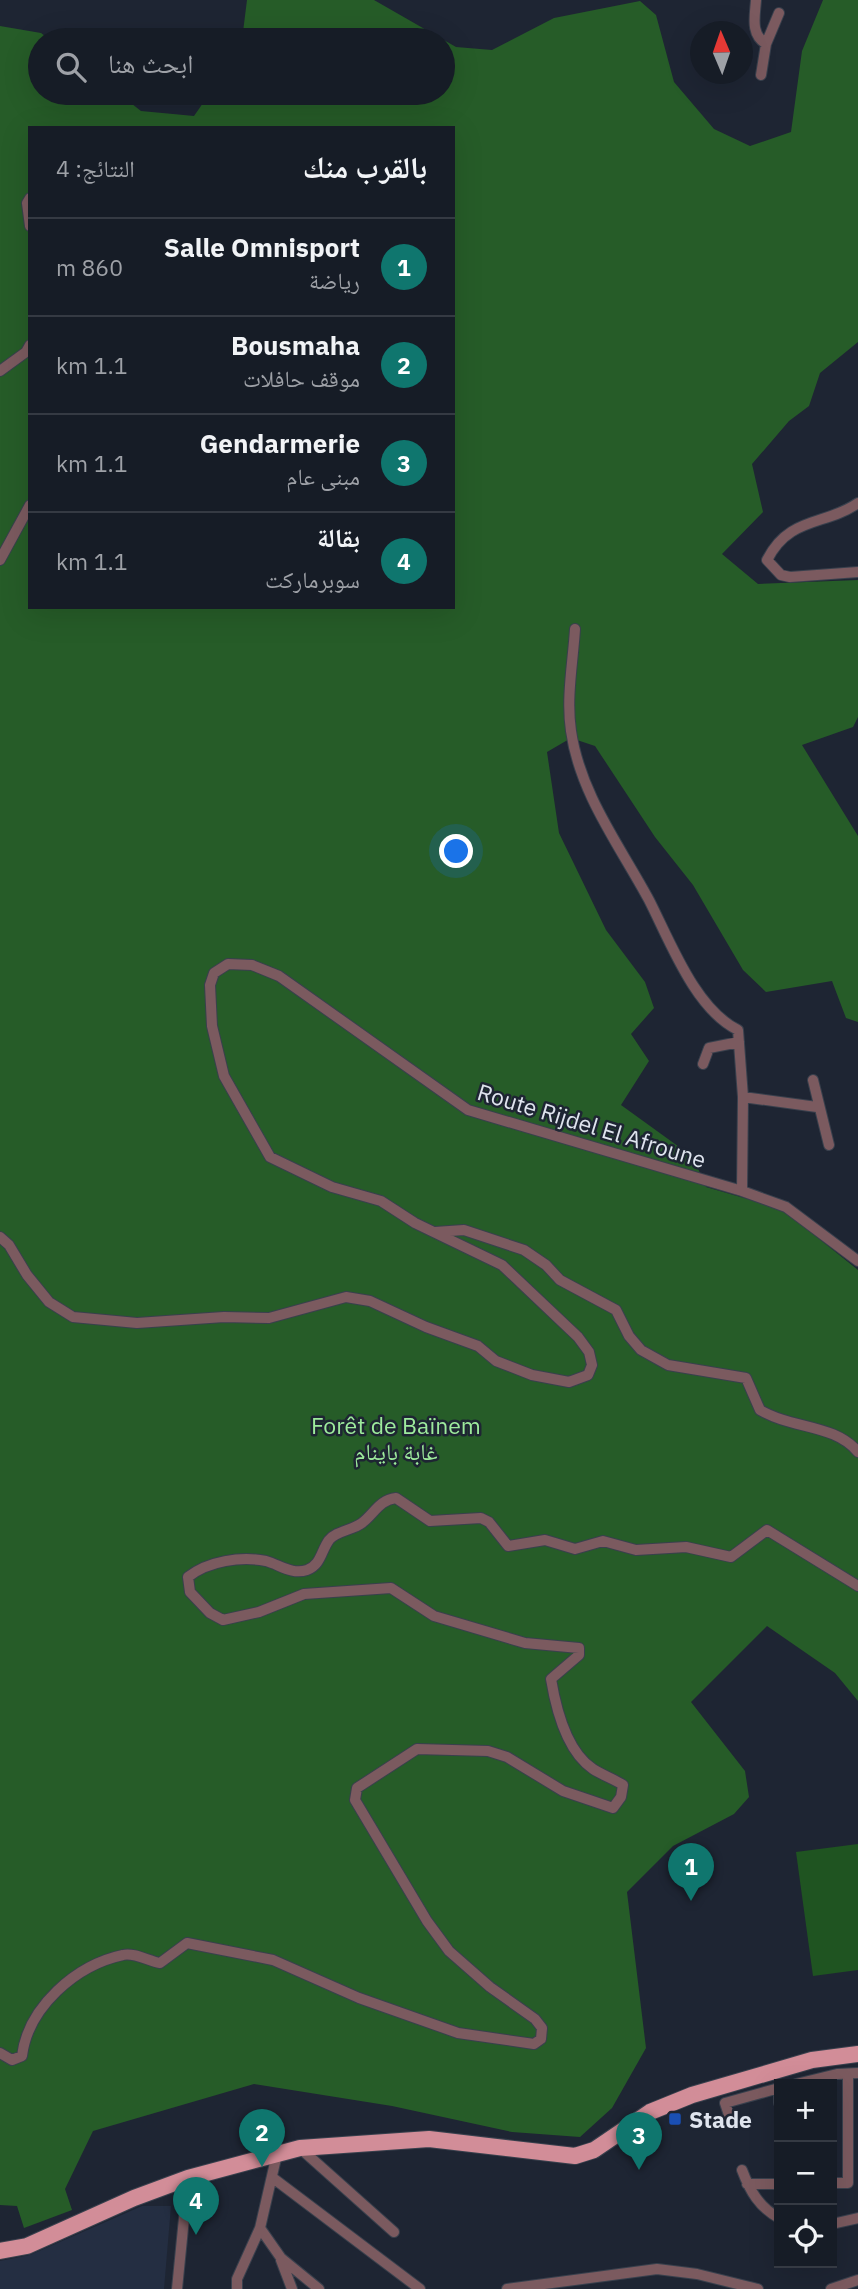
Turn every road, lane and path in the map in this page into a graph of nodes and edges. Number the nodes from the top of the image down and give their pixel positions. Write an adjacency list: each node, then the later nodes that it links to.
1 (756, 0): 3 (street)
2 (779, 13): 3 (street)
3 (766, 44): 4 (street)
4 (761, 75)
5 (28, 348): 6 (street)
6 (0, 371)
7 (858, 503): 10 (street)
8 (28, 509): 9 (street)
9 (0, 560)
10 (858, 572)
11 (575, 629): 12 (street)
12 (739, 1042): 13 (street); 15 (street)
13 (703, 1064)
14 (813, 1080): 16 (street)
15 (743, 1097): 16 (street); 18 (street)
16 (817, 1107): 17 (street)
17 (829, 1145)
18 (742, 1191): 19 (street, Route Rijdel El Afroune); 21 (street)
19 (435, 1233): 20 (street, Route Rijdel El Afroune); 22 (street)
20 (0, 1237)
21 (858, 1261)
22 (858, 1452)
23 (858, 1586): 24 (street)
24 (0, 2053)
25 (858, 2054): 30 (main road)
26 (853, 2074): 27 (street); 35 (street)
27 (824, 2079)
28 (774, 2089): 29 (street)
29 (731, 2121)
30 (300, 2148): 31 (main road); 42 (street)
31 (277, 2154): 33 (main road); 34 (street)
32 (742, 2170): 36 (street)
33 (188, 2178): 43 (main road); 47 (street)
34 (273, 2178): 41 (street); 51 (street)
35 (837, 2183)
36 (747, 2184): 37 (street); 38 (street)
37 (774, 2184)
38 (774, 2215)
39 (858, 2218): 40 (street)
40 (837, 2223)
41 (260, 2228): 44 (street); 48 (street)
42 (394, 2232)
43 (0, 2251)
44 (281, 2258): 49 (street); 50 (street)
45 (858, 2280): 54 (street)
46 (742, 2286): 52 (street); 53 (street)
47 (177, 2289)
48 (237, 2289)
49 (292, 2289)
50 (319, 2289)
51 (420, 2289)
52 (508, 2289)
53 (758, 2289)
54 (831, 2289)

